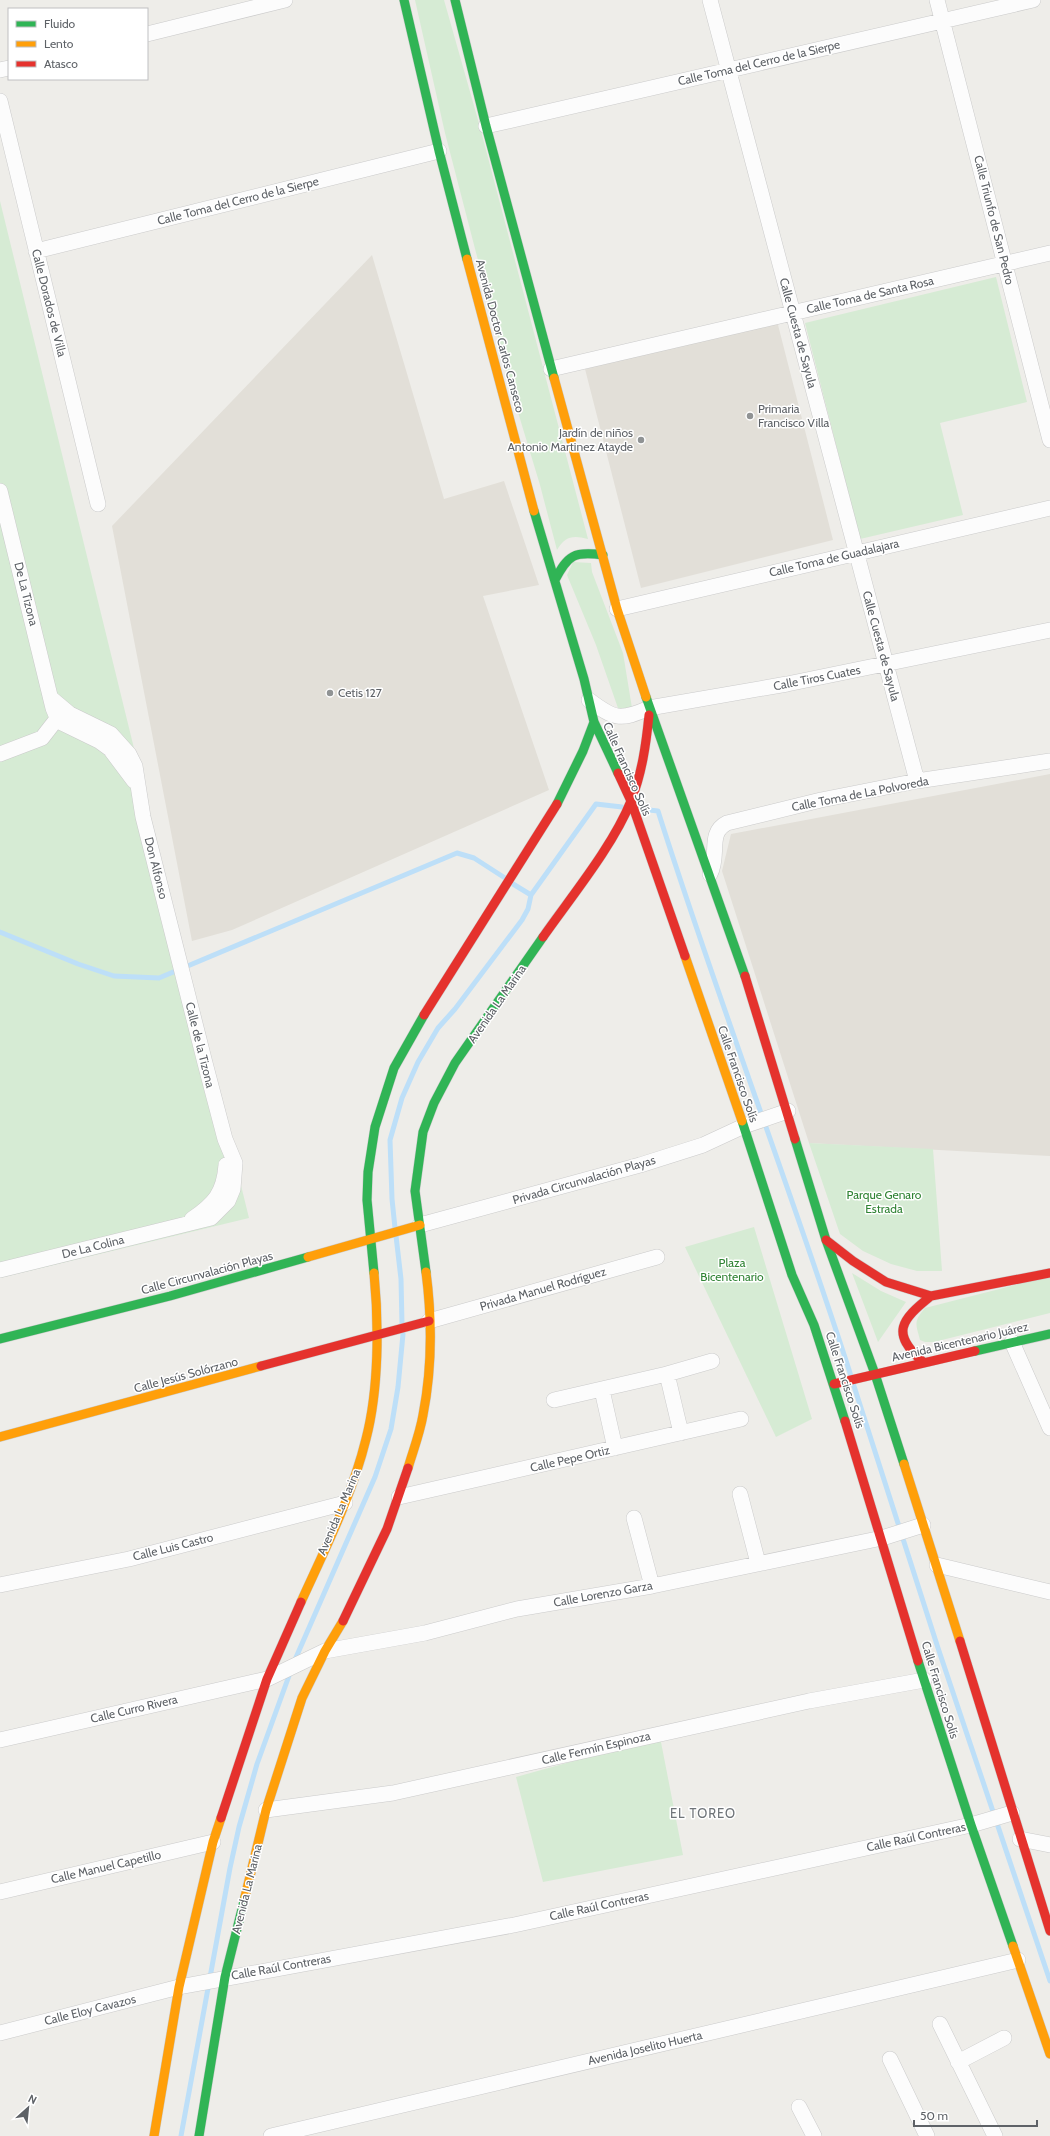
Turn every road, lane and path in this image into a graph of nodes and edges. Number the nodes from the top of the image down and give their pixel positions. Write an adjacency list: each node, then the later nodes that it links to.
1 (285, 0): 8 (street)
2 (404, 0): 12 (main road, Avenida Doctor Carlos Canseco)
3 (455, 0): 11 (main road)
4 (710, 0): 9 (street, Calle Cuesta de Sayula)
5 (937, 0): 7 (street, Calle Triunfo de San Pedro)
6 (1033, 0): 7 (street, Calle Toma del Cerro de la Sierpe)
7 (943, 21): 9 (street, Calle Toma del Cerro de la Sierpe); 15 (street, Calle Triunfo de San Pedro)
8 (148, 34)
9 (729, 70): 11 (street, Calle Toma del Cerro de la Sierpe); 16 (street, Calle Cuesta de Sayula)
10 (0, 102): 13 (street, Calle Dorados de Villa)
11 (486, 126): 17 (main road)
12 (440, 151): 13 (street, Calle Toma del Cerro de la Sierpe); 24 (main road, Avenida Doctor Carlos Canseco)
13 (36, 251): 20 (street, Calle Dorados de Villa)
14 (1050, 253): 15 (street, Calle Toma de Santa Rosa)
15 (1005, 264): 16 (street, Calle Toma de Santa Rosa); 18 (street, Calle Triunfo de San Pedro)
16 (793, 313): 17 (street, Calle Toma de Santa Rosa); 22 (street, Calle Cuesta de Sayula)
17 (551, 369): 23 (main road)
18 (1050, 440)
19 (0, 491): 28 (street, De La Tizona)
20 (98, 504)
21 (1050, 508): 22 (street, Calle Toma de Guadalajara)
22 (857, 553): 25 (street, Calle Toma de Guadalajara); 27 (street, Calle Cuesta de Sayula)
23 (603, 555): 24 (main road); 25 (main road)
24 (555, 580): 29 (main road, Avenida Doctor Carlos Canseco)
25 (617, 608): 30 (main road)
26 (1050, 630): 27 (street, Calle Tiros Cuates)
27 (886, 664): 30 (street, Calle Tiros Cuates); 35 (street, Calle Cuesta de Sayula)
28 (51, 698): 31 (street, Don Alfonso)
29 (589, 700): 30 (street, Calle Tiros Cuates); 32 (main road, Avenida Doctor Carlos Canseco)
30 (649, 708): 36 (main road, Avenida La Marina); 37 (main road)
31 (61, 715): 33 (street); 38 (street, Don Alfonso)
32 (594, 722): 36 (main road, Calle Francisco Solís); 43 (main road, Avenida La Marina)
33 (0, 754)
34 (1050, 761): 35 (street, Calle Toma de La Polvoreda)
35 (917, 781): 37 (street, Calle Toma de La Polvoreda)
36 (631, 802): 40 (main road, Calle Francisco Solís); 42 (main road, Avenida La Marina)
37 (710, 874): 39 (main road)
38 (177, 951): 41 (street, Calle de la Tizona)
39 (788, 1111): 40 (street, Privada Circunvalación Playas); 44 (main road)
40 (744, 1126): 42 (street, Privada Circunvalación Playas); 58 (main road, Calle Francisco Solís)
41 (186, 1223): 46 (street, De La Colina)
42 (420, 1225): 43 (main road, Calle Circunvalación Playas); 49 (main road, Avenida La Marina)
43 (371, 1239): 51 (main road, Avenida La Marina); 52 (main road, Calle Circunvalación Playas)
44 (826, 1240): 48 (main road); 57 (main road)
45 (657, 1257): 49 (street, Privada Manuel Rodríguez)
46 (0, 1270)
47 (1050, 1273): 48 (main road)
48 (931, 1296): 55 (main road)
49 (429, 1321): 51 (main road); 67 (main road, Avenida La Marina)
50 (1050, 1334): 53 (main road, Avenida Bicentenario Juárez)
51 (377, 1335): 64 (main road, Calle Jesús Solórzano); 68 (main road, Avenida La Marina)
52 (0, 1339)
53 (1012, 1342): 55 (main road, Avenida Bicentenario Juárez); 62 (street)
54 (712, 1361): 56 (street)
55 (923, 1362): 57 (main road, Avenida Bicentenario Juárez)
56 (667, 1374): 59 (street); 63 (street)
57 (875, 1374): 58 (main road, Avenida Bicentenario Juárez); 70 (main road)
58 (834, 1384): 71 (main road, Calle Francisco Solís)
59 (602, 1390): 60 (street); 65 (street)
60 (554, 1400)
61 (741, 1419): 63 (street, Calle Pepe Ortiz)
62 (1050, 1428)
63 (681, 1433): 65 (street, Calle Pepe Ortiz)
64 (0, 1437)
65 (615, 1448): 67 (street, Calle Pepe Ortiz)
66 (740, 1494): 72 (street)
67 (400, 1497): 77 (main road, Avenida La Marina)
68 (345, 1503): 74 (street, Calle Luis Castro); 78 (main road, Avenida La Marina)
69 (634, 1518): 75 (street)
70 (923, 1525): 71 (street, Calle Lorenzo Garza); 73 (main road)
71 (882, 1538): 72 (street, Calle Lorenzo Garza); 79 (main road, Calle Francisco Solís)
72 (758, 1563): 75 (street, Calle Lorenzo Garza)
73 (937, 1565): 76 (street); 82 (main road)
74 (0, 1585)
75 (652, 1586): 77 (street, Calle Lorenzo Garza)
76 (1050, 1592)
77 (325, 1651): 78 (street); 81 (main road, Avenida La Marina)
78 (268, 1679): 80 (street, Calle Curro Rivera); 85 (main road, Avenida La Marina)
79 (924, 1680): 81 (street, Calle Fermín Espinoza); 83 (main road, Calle Francisco Solís)
80 (0, 1740)
81 (266, 1810): 90 (main road, Avenida La Marina)
82 (1012, 1814): 83 (street, Calle Raúl Contreras); 84 (main road)
83 (971, 1825): 89 (main road, Calle Francisco Solís); 90 (street, Calle Raúl Contreras)
84 (1020, 1838): 86 (street); 88 (main road)
85 (213, 1842): 87 (street, Calle Manuel Capetillo); 91 (main road, Avenida La Marina)
86 (1050, 1846)
87 (0, 1892)
88 (1050, 1931)
89 (1018, 1960): 95 (main road, Calle Francisco Solís); 101 (street, Avenida Joselito Huerta)
90 (225, 1978): 91 (street, Calle Raúl Contreras); 100 (main road, Avenida La Marina)
91 (180, 1987): 93 (street, Calle Eloy Cavazos); 99 (main road, Avenida La Marina)
92 (940, 2024): 97 (street)
93 (0, 2033)
94 (1004, 2038): 97 (street)
95 (1050, 2054)
96 (890, 2059): 103 (street)
97 (958, 2062): 104 (street)
98 (799, 2107): 102 (street)
99 (154, 2136)
100 (199, 2136)
101 (271, 2136)
102 (814, 2136)
103 (927, 2136)
104 (995, 2136)

